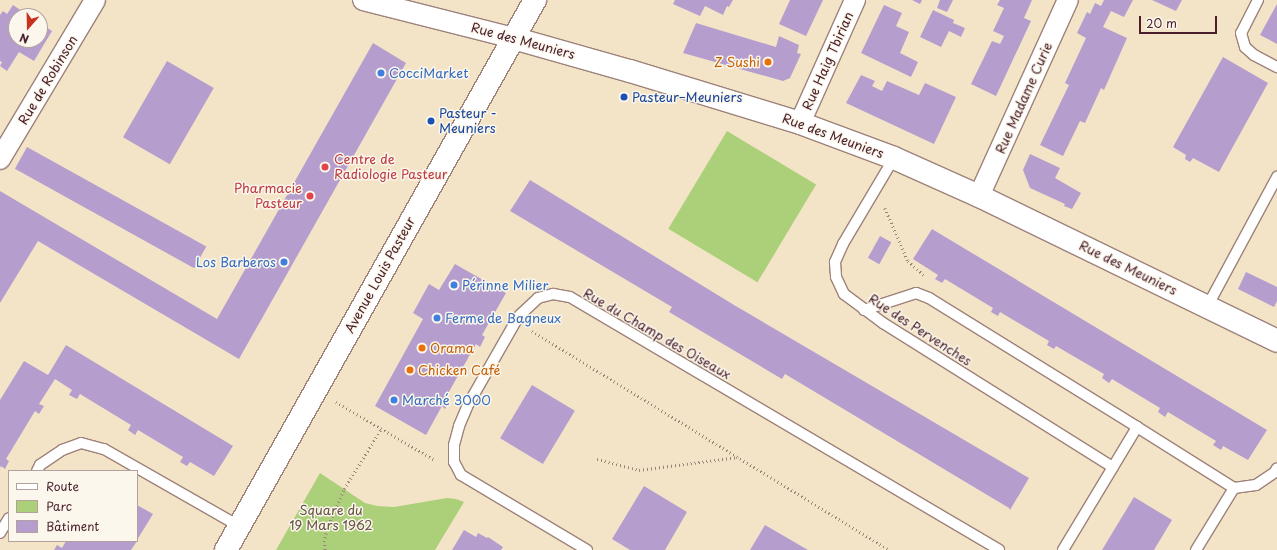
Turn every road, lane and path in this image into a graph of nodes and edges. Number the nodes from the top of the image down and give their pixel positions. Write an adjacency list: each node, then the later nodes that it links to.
1 (94, 0): 11 (street, Rue de Robinson)
2 (363, 0): 7 (street, Rue des Meuniers)
3 (535, 0): 7 (street, Avenue Louis Pasteur)
4 (856, 0): 9 (street, Rue Haig Tbirian)
5 (1068, 0): 14 (street, Rue Madame Curie)
6 (1258, 0): 8 (lane)
7 (513, 38): 9 (street, Rue des Meuniers); 20 (street, Avenue Louis Pasteur)
8 (1277, 67)
9 (800, 123): 10 (street, Rue des Meuniers)
10 (894, 158): 13 (lane, Rue des Pervenches); 14 (street, Rue des Meuniers)
11 (0, 159)
12 (1277, 177): 16 (lane)
13 (877, 187): 15 (path); 17 (lane, Rue des Pervenches)
14 (979, 196): 16 (street, Rue des Meuniers)
15 (932, 300): 17 (lane); 21 (lane)
16 (1207, 307): 19 (street, Rue des Meuniers)
17 (864, 310): 26 (lane, Rue des Pervenches)
18 (516, 321): 23 (path); 25 (lane, Rue du Champ des Oiseaux); 37 (lane, Rue du Champ des Oiseaux)
19 (1277, 341)
20 (316, 389): 22 (path); 31 (street, Avenue Louis Pasteur)
21 (1137, 427): 26 (lane); 29 (lane)
22 (381, 429): 25 (path); 34 (path)
23 (738, 457): 24 (path); 36 (path)
24 (597, 460)
25 (454, 462): 35 (lane)
26 (1113, 467): 38 (lane)
27 (1277, 468): 29 (lane)
28 (38, 470): 31 (lane)
29 (1234, 488): 39 (lane)
30 (8, 520): 32 (lane)
31 (239, 526): 33 (street, Avenue Louis Pasteur)
32 (0, 533)
33 (226, 550)
34 (325, 550)
35 (587, 550)
36 (890, 550)
37 (999, 550)
38 (1062, 550)
39 (1196, 550)

